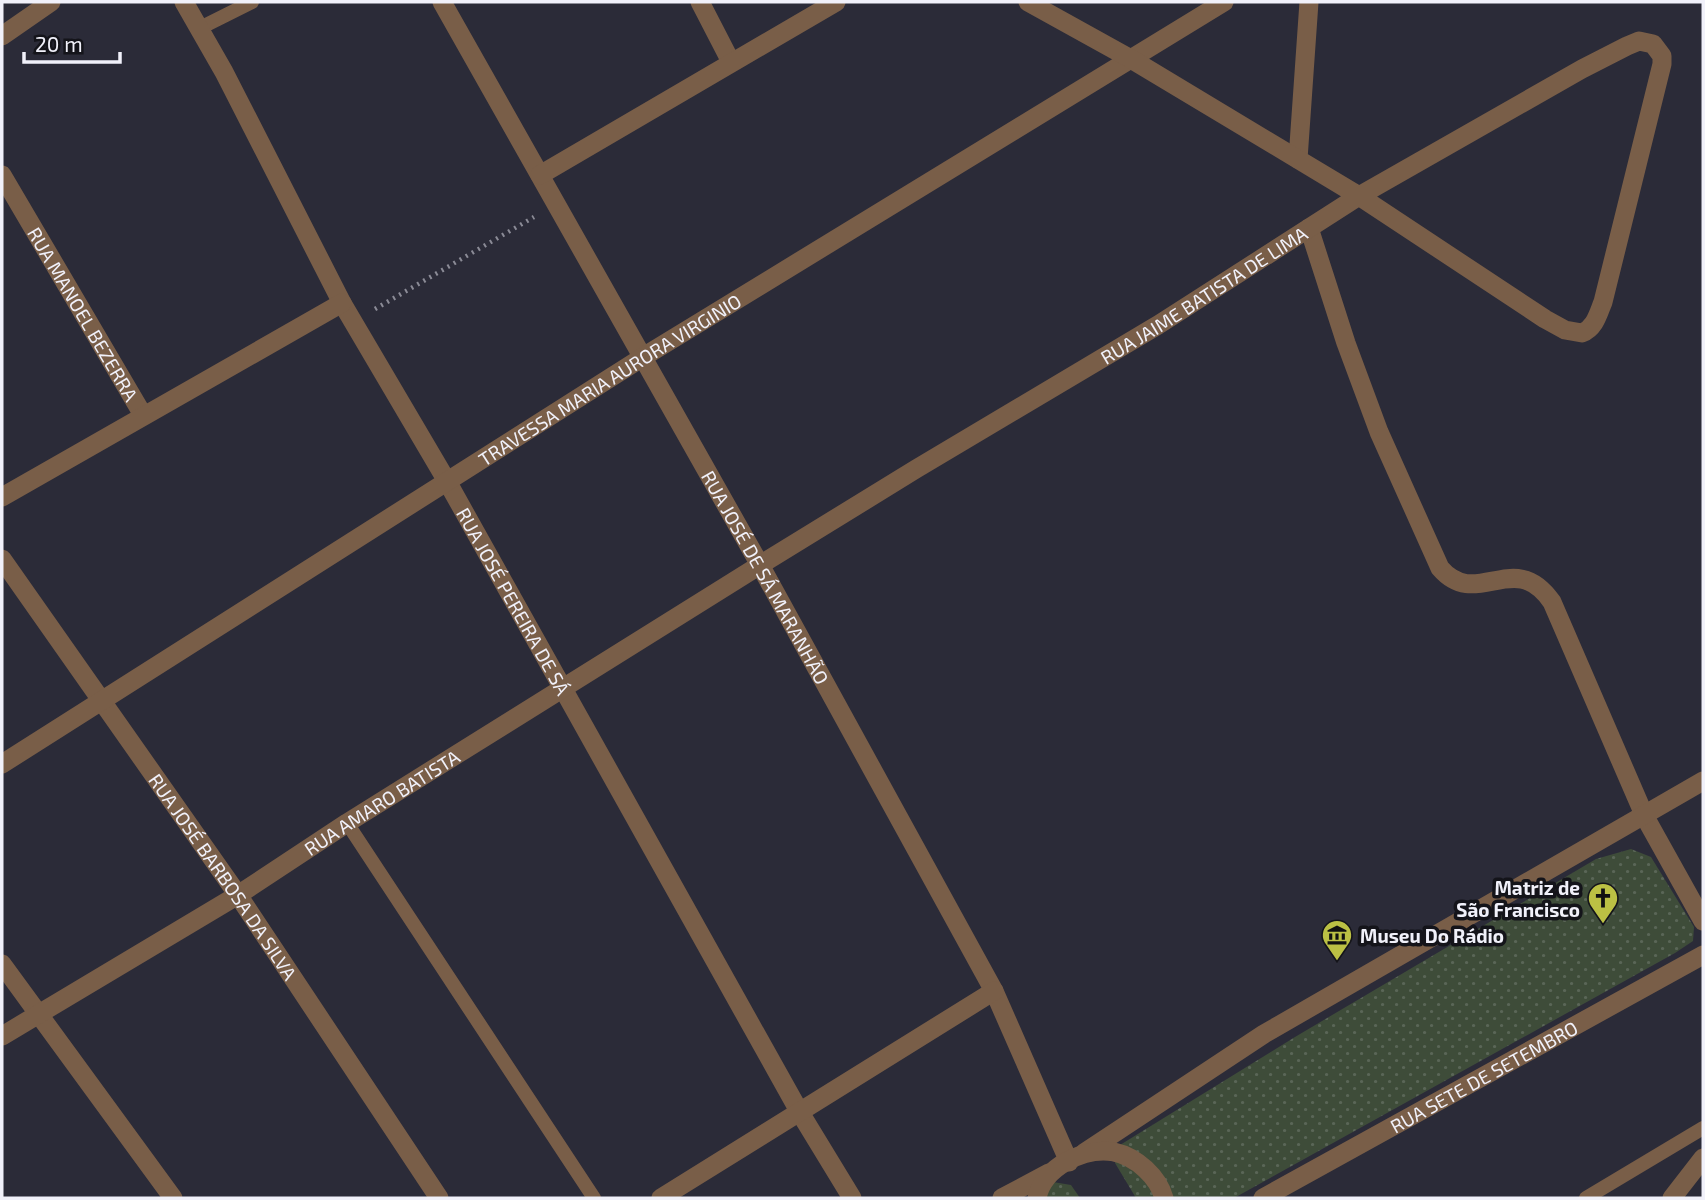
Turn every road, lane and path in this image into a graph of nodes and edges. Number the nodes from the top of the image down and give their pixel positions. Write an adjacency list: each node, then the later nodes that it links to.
1 (51, 2): 11 (street)
2 (184, 2): 10 (street, RUA JOSÉ PEREIRA DE SÁ)
3 (252, 2): 10 (lane)
4 (442, 2): 16 (street, RUA JOSÉ DE SÁ MARANHÃO)
5 (699, 2): 13 (street)
6 (836, 2): 13 (street)
7 (1028, 2): 12 (street)
8 (1224, 2): 12 (street, TRAVESSA MARIA AURORA VIRGINIO)
9 (1309, 2): 14 (street)
10 (200, 28): 20 (street, RUA JOSÉ PEREIRA DE SÁ)
11 (2, 36)
12 (1131, 59): 14 (street); 22 (street, TRAVESSA MARIA AURORA VIRGINIO)
13 (731, 62): 16 (street)
14 (1298, 159): 17 (street)
15 (2, 175): 23 (street, RUA MANOEL BEZERRA)
16 (540, 175): 18 (street, RUA JOSÉ DE SÁ MARANHÃO)
17 (1359, 196): 17 (street, RUA JAIME BATISTA DE LIMA); 19 (street, RUA JAIME BATISTA DE LIMA)
18 (555, 205): 21 (path); 22 (street, RUA JOSÉ DE SÁ MARANHÃO)
19 (1309, 228): 27 (street, RUA JAIME BATISTA DE LIMA); 32 (street)
20 (342, 303): 21 (street, RUA JOSÉ PEREIRA DE SÁ); 23 (street)
21 (353, 322): 24 (street, RUA JOSÉ PEREIRA DE SÁ)
22 (643, 357): 24 (street, TRAVESSA MARIA AURORA VIRGINIO); 27 (street, RUA JOSÉ DE SÁ MARANHÃO)
23 (143, 415): 25 (street)
24 (448, 482): 28 (street, RUA JOSÉ PEREIRA DE SÁ); 29 (street, TRAVESSA MARIA AURORA VIRGINIO)
25 (2, 497)
26 (2, 559): 29 (street, RUA JOSÉ BARBOSA DA SILVA)
27 (760, 565): 28 (street, RUA AMARO BATISTA); 38 (street, RUA JOSÉ DE SÁ MARANHÃO)
28 (562, 689): 33 (street, RUA AMARO BATISTA); 41 (street, RUA JOSÉ PEREIRA DE SÁ)
29 (103, 702): 30 (street, TRAVESSA MARIA AURORA VIRGINIO); 34 (street, RUA JOSÉ BARBOSA DA SILVA)
30 (2, 764)
31 (1703, 781): 32 (street)
32 (1644, 817): 35 (street); 43 (street)
33 (347, 823): 34 (street, RUA AMARO BATISTA); 48 (lane)
34 (237, 895): 39 (street, RUA AMARO BATISTA); 47 (street, RUA JOSÉ BARBOSA DA SILVA)
35 (1703, 921)
36 (1703, 955): 54 (street, RUA SETE DE SETEMBRO)
37 (2, 964): 39 (street)
38 (995, 991): 41 (street); 43 (street, RUA JOSÉ DE SÁ MARANHÃO)
39 (37, 1014): 40 (street, RUA AMARO BATISTA); 46 (street)
40 (2, 1036)
41 (799, 1111): 49 (street); 50 (street, RUA JOSÉ PEREIRA DE SÁ)
42 (1703, 1128): 55 (lane)
43 (1077, 1158): 45 (street); 53 (street)
44 (1703, 1158): 56 (street)
45 (1050, 1172): 51 (street); 52 (street)
46 (173, 1198)
47 (439, 1198)
48 (594, 1198)
49 (661, 1198)
50 (852, 1198)
51 (1002, 1198)
52 (1037, 1198)
53 (1164, 1198)
54 (1263, 1198)
55 (1586, 1198)
56 (1672, 1198)

